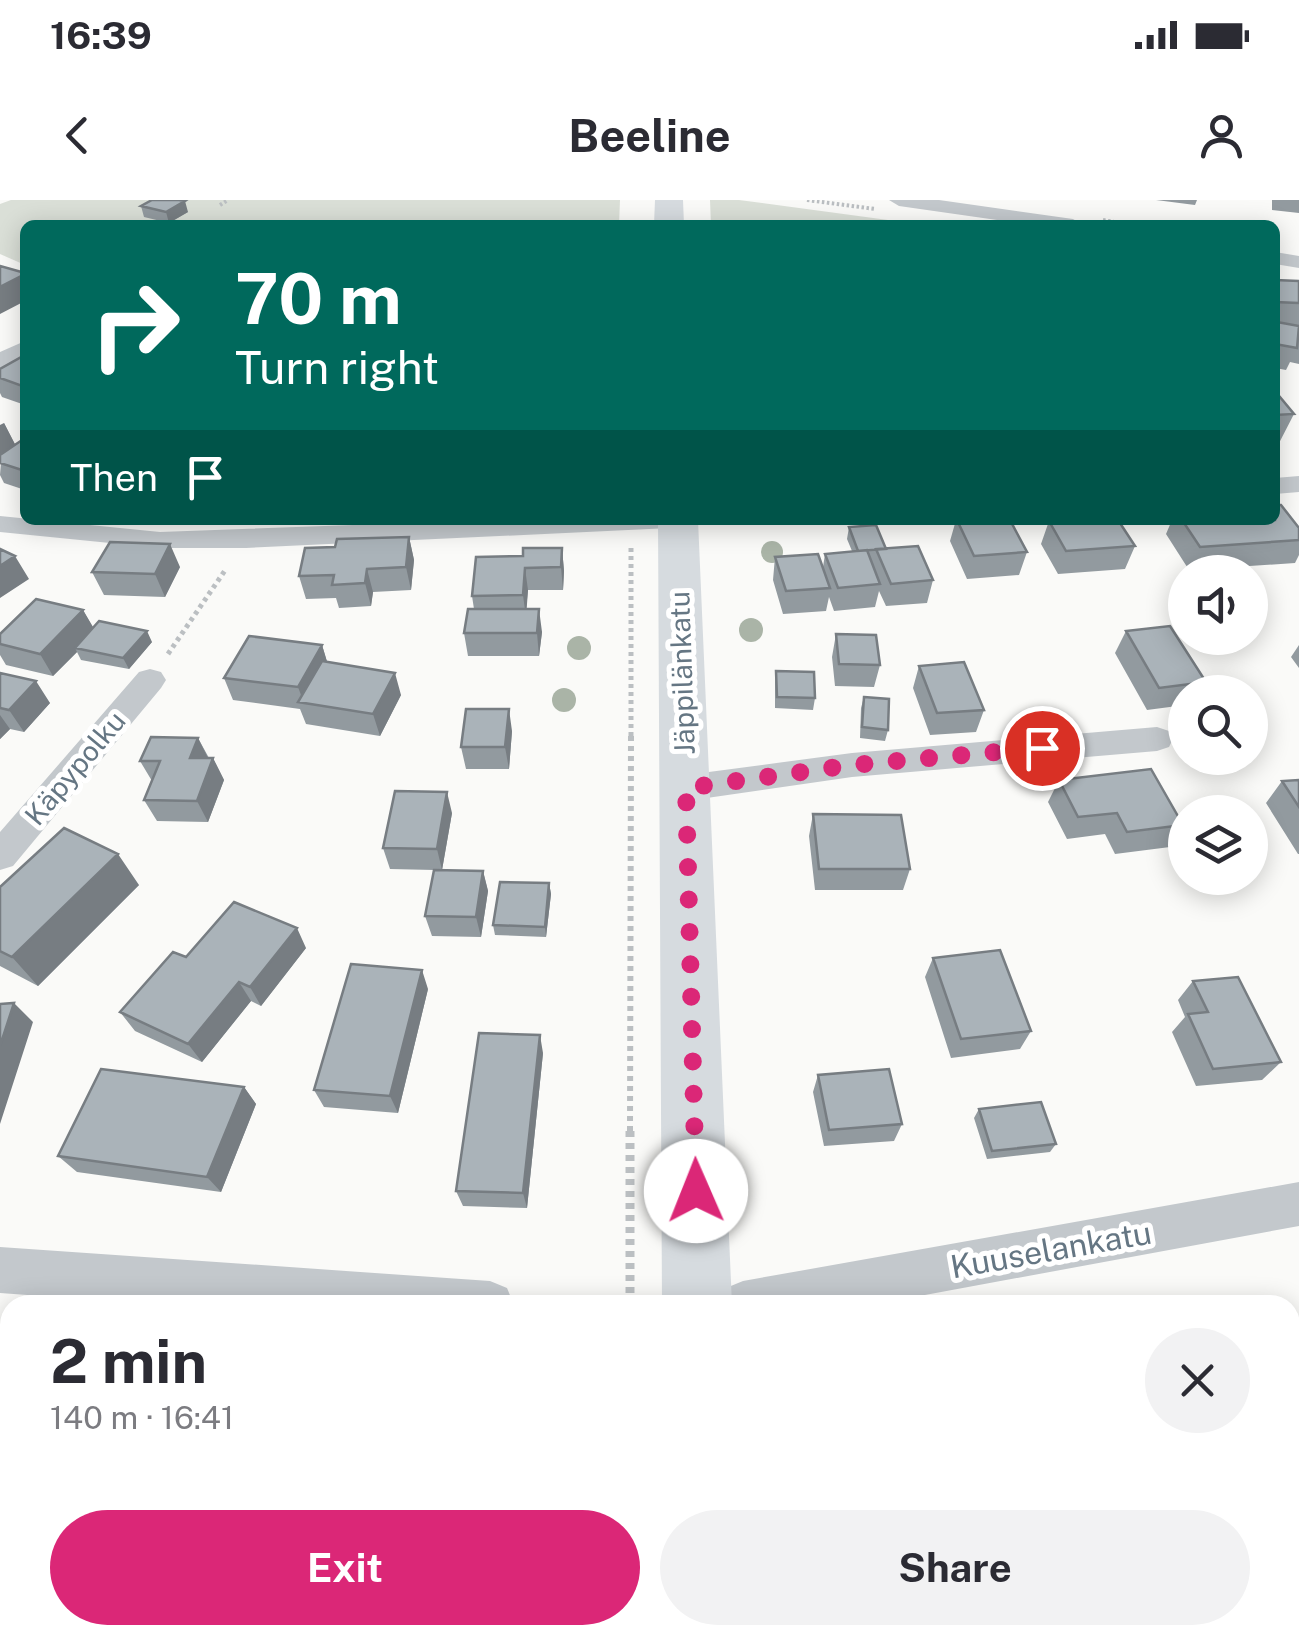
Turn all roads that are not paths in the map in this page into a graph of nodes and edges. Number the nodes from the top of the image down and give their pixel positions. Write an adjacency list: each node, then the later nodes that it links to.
1 (899, 200): 2 (street)
2 (1077, 220)
3 (0, 524): 4 (street)
4 (586, 525)
5 (654, 525): 8 (street, Jäppilänkatu)
6 (150, 680): 9 (street, Käpypolku)
7 (1157, 738): 8 (street)
8 (686, 788): 13 (street, Jäppilänkatu)
9 (0, 856)
10 (1299, 1204): 14 (street, Kuuselankatu)
11 (0, 1270): 12 (street)
12 (350, 1295)
13 (697, 1295)
14 (799, 1295)

